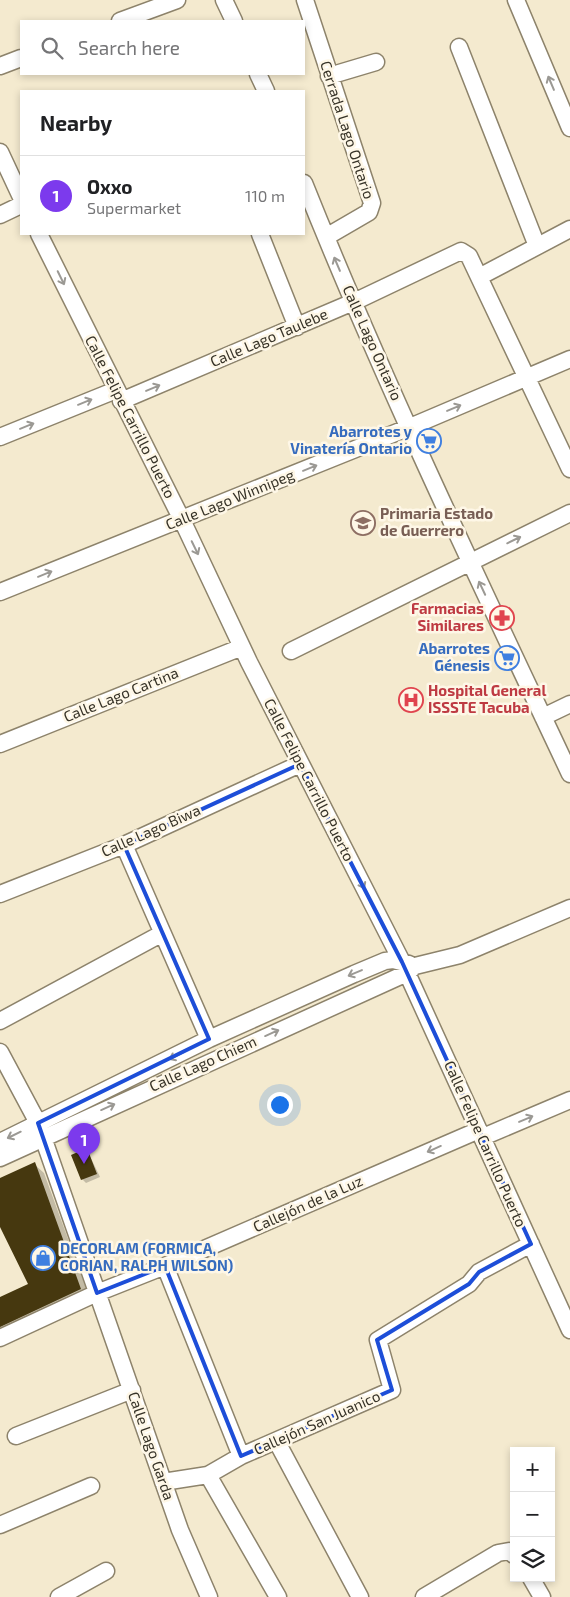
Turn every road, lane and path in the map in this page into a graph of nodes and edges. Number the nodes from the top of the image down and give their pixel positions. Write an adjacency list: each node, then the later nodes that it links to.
1 (177, 0): 5 (street)
2 (224, 0): 6 (street)
3 (305, 0): 12 (street, Cerrada Lago Ontario)
4 (516, 0): 14 (street, one-way to 4)
5 (123, 20)
6 (234, 20)
7 (459, 47): 24 (street)
8 (20, 58): 10 (street)
9 (376, 62): 12 (street)
10 (0, 66)
11 (258, 75): 13 (street)
12 (329, 76): 23 (street, Cerrada Lago Ontario)
13 (266, 90)
14 (570, 128)
15 (0, 152): 17 (street)
16 (305, 185): 23 (street, Calle Lago Ontario)
17 (20, 195)
18 (20, 206): 19 (street)
19 (0, 216)
20 (570, 230): 24 (street)
21 (39, 235): 30 (street, Calle Felipe Carrillo Puerto, one-way to 30)
22 (260, 235): 27 (street)
23 (326, 237): 26 (street, Calle Lago Ontario, one-way to 23)
24 (537, 246): 25 (street)
25 (479, 276): 26 (street, Calle Lago Taulebe); 29 (street)
26 (353, 302): 27 (street, Calle Lago Taulebe); 31 (street, Calle Lago Ontario)
27 (297, 327): 30 (street, Calle Lago Taulebe, one-way to 27)
28 (570, 359): 29 (street, Calle Lago Winnipeg)
29 (527, 378): 31 (street, Calle Lago Winnipeg, one-way to 29); 33 (street)
30 (118, 396): 32 (street, Calle Lago Taulebe, one-way to 30); 35 (street, Calle Felipe Carrillo Puerto)
31 (410, 427): 35 (street, Calle Lago Winnipeg, one-way to 31); 36 (street, Calle Lago Ontario)
32 (0, 437)
33 (570, 469)
34 (570, 513): 36 (street, one-way to 34)
35 (182, 520): 37 (street, Calle Lago Winnipeg, one-way to 35); 38 (street, Calle Felipe Carrillo Puerto, one-way to 38)
36 (470, 562): 39 (street); 41 (street, Calle Lago Ontario, one-way to 36)
37 (0, 592)
38 (242, 647): 42 (street, Calle Lago Cartina); 43 (street, Calle Felipe Carrillo Puerto)
39 (292, 651)
40 (570, 704): 41 (street)
41 (543, 717): 44 (street, Calle Lago Ontario)
42 (0, 744)
43 (300, 764): 45 (street, Calle Lago Biwa); 49 (street, Calle Felipe Carrillo Puerto, one-way to 49)
44 (570, 774)
45 (124, 845): 46 (street, Calle Lago Biwa); 48 (street)
46 (0, 894)
47 (570, 908): 49 (street)
48 (161, 934): 50 (street); 51 (street)
49 (408, 967): 51 (street, Calle Lago Chiem, one-way to 51); 54 (street, Calle Lago Chiem, one-way to 49); 55 (street, Calle Felipe Carrillo Puerto)
50 (0, 1021)
51 (209, 1040): 54 (street, Calle Lago Chiem, one-way to 54)
52 (0, 1052): 54 (street, Calle Lago Garda)
53 (570, 1100): 55 (street, Callejón de la Luz, one-way to 53)
54 (40, 1130): 56 (street, Calle Lago Chiem, one-way to 56); 57 (street, Calle Lago Chiem); 60 (street, Calle Lago Garda)
55 (481, 1133): 58 (street, Calle Felipe Carrillo Puerto); 59 (street, Callejón de la Luz, one-way to 59)
56 (0, 1142)
57 (0, 1158)
58 (531, 1244): 61 (street, Calle Felipe Carrillo Puerto); 65 (street, Callejón San Juanico)
59 (165, 1266): 60 (street, Callejón de la Luz); 66 (street)
60 (97, 1293): 62 (street, Callejón de la Luz); 63 (street, Calle Lago Garda)
61 (570, 1330)
62 (0, 1338)
63 (132, 1390): 64 (street); 68 (street, Calle Lago Garda)
64 (16, 1436)
65 (277, 1442): 66 (street, Callejón San Juanico); 77 (street)
66 (241, 1456): 67 (street, Callejón San Juanico)
67 (208, 1475): 68 (street, Callejón San Juanico); 76 (street)
68 (163, 1482): 75 (street, Calle Lago Garda)
69 (91, 1486): 70 (street)
70 (0, 1525)
71 (506, 1554): 78 (street)
72 (106, 1571): 74 (street)
73 (533, 1582): 79 (street)
74 (59, 1597)
75 (209, 1597)
76 (278, 1597)
77 (360, 1597)
78 (424, 1597)
79 (542, 1597)

